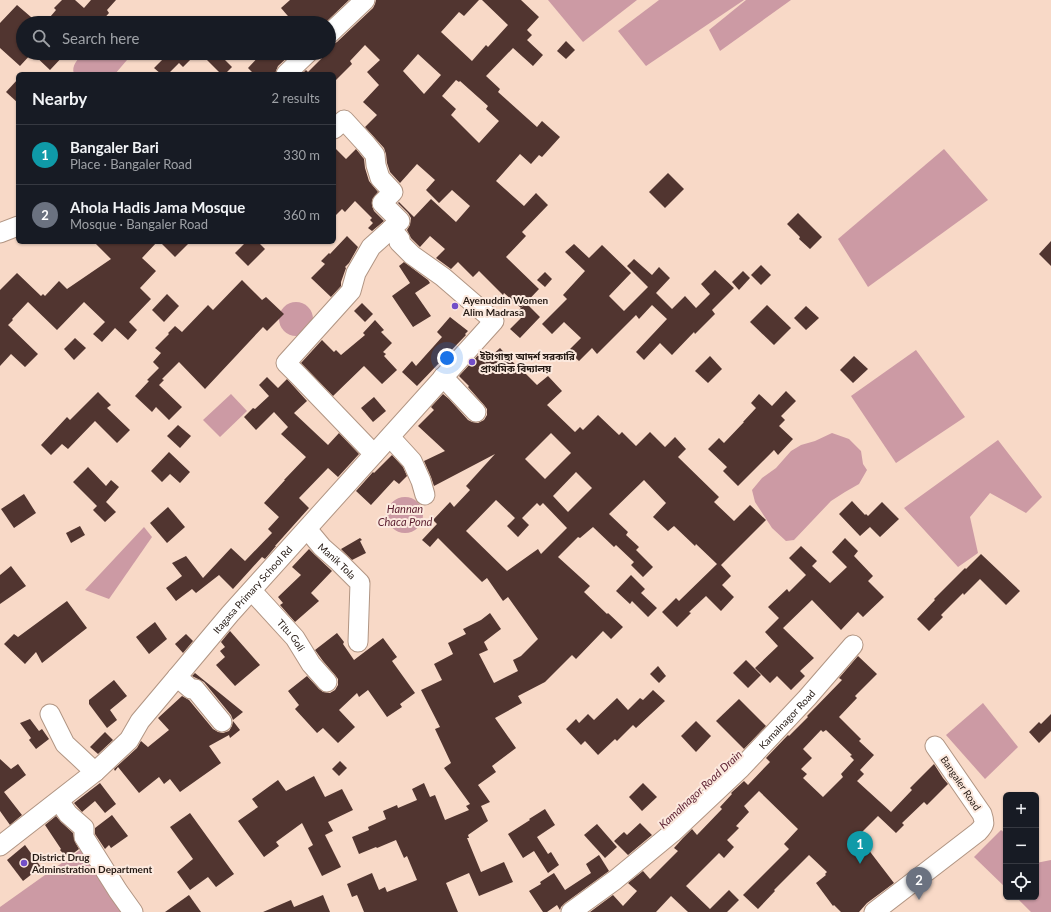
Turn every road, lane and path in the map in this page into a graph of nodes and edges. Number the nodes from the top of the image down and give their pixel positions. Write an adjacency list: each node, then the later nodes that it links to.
1 (365, 0): 2 (street)
2 (336, 27)
3 (301, 60): 4 (street)
4 (288, 72)
5 (336, 126): 7 (street)
6 (16, 227): 8 (street)
7 (391, 229): 9 (street, Itagasa Primary School Rd); 12 (street)
8 (0, 233)
9 (443, 377): 10 (street); 11 (street, Itagasa Primary School Rd)
10 (476, 412)
11 (390, 437): 12 (street, Itagasa Primary School Rd); 13 (street)
12 (374, 454): 14 (street, Itagasa Primary School Rd)
13 (425, 495)
14 (307, 529): 15 (street, Itagasa Primary School Rd); 16 (street, Manik Tola)
15 (252, 591): 18 (street, Itagasa Primary School Rd); 19 (street, Titu Goli)
16 (358, 642)
17 (853, 645): 27 (street, Kamalnagor Road)
18 (177, 677): 21 (street); 23 (street, Itagasa Primary School Rd)
19 (328, 682)
20 (50, 714): 23 (street)
21 (222, 722)
22 (935, 746): 28 (street, Bangaler Road)
23 (95, 772): 24 (street, Itagasa Primary School Rd)
24 (59, 801): 25 (street, Itagasa Primary School Rd); 26 (street)
25 (0, 846)
26 (133, 912)
27 (570, 912)
28 (874, 912)

